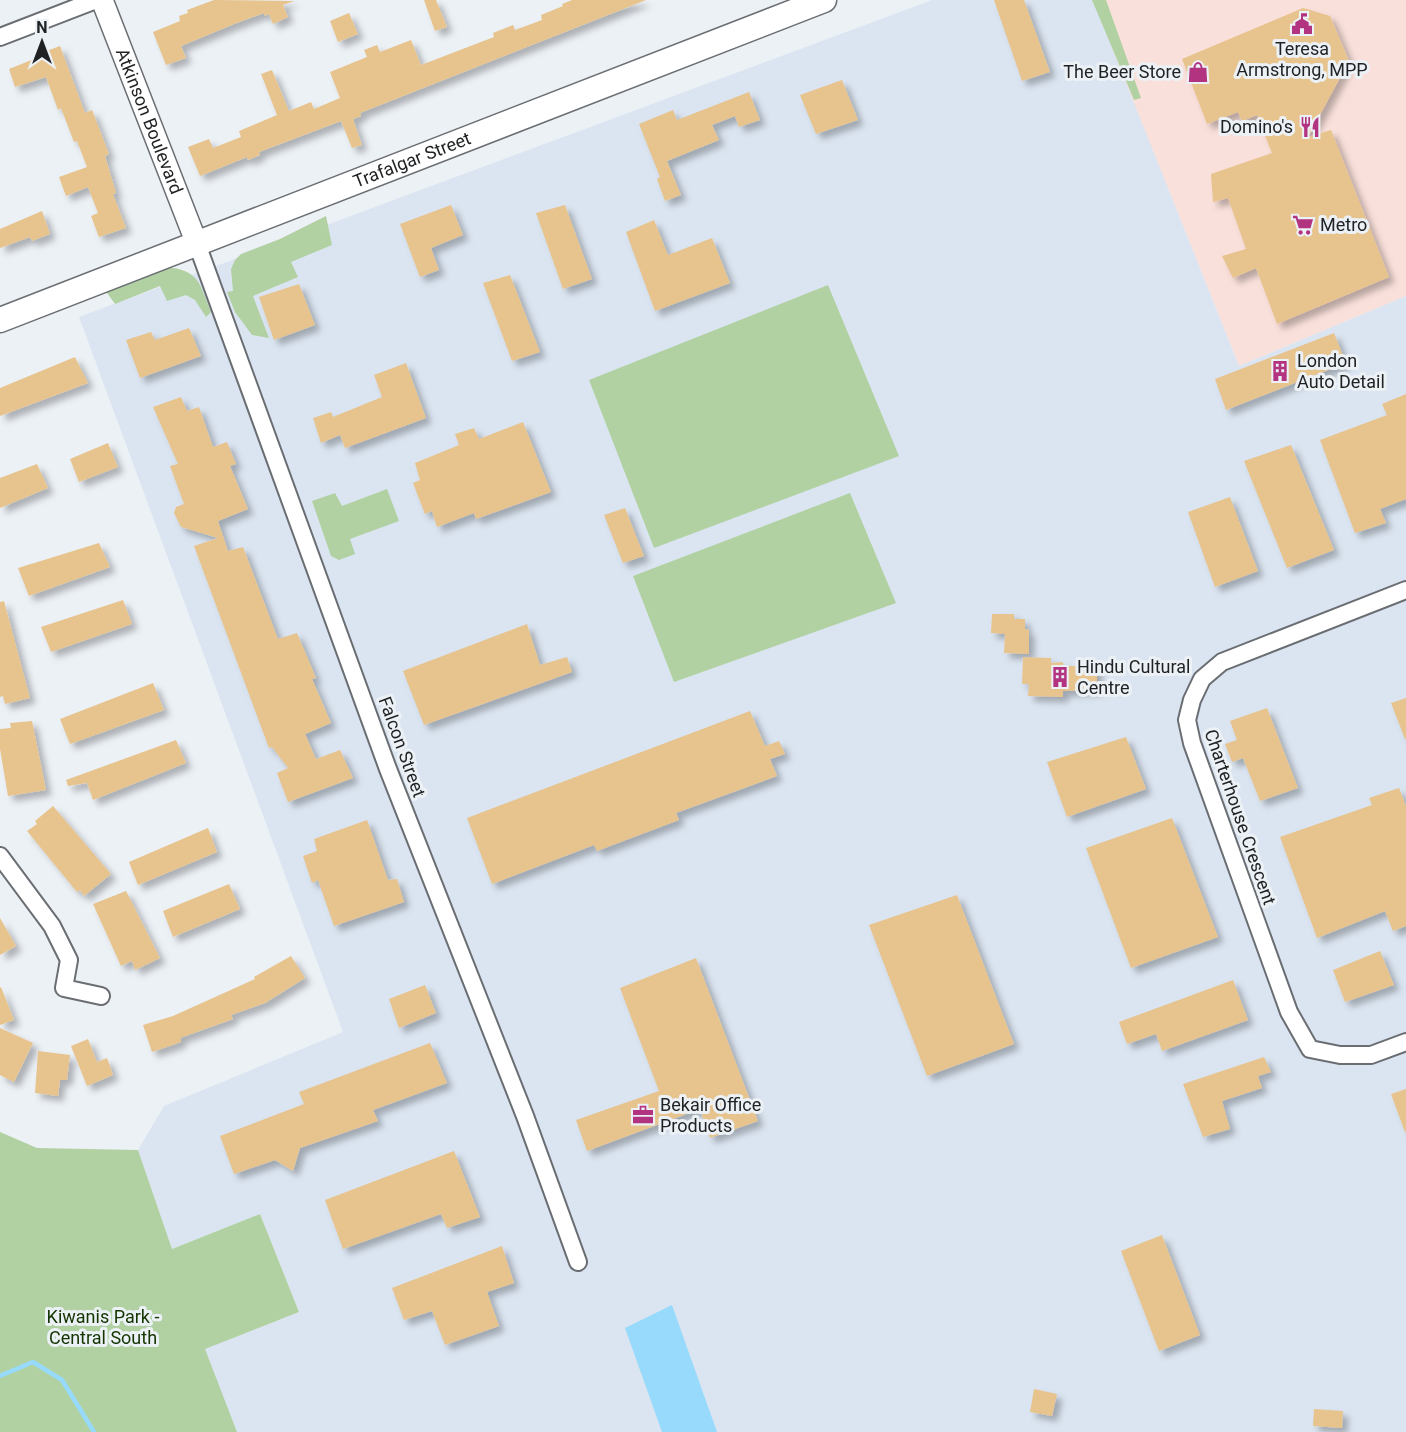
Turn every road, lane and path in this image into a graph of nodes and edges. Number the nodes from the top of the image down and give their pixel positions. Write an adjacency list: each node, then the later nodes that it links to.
1 (96, 0): 4 (street)
2 (102, 0): 5 (street, Atkinson Boulevard)
3 (824, 0): 5 (main road, Trafalgar Street)
4 (0, 37)
5 (197, 244): 6 (main road, Trafalgar Street); 11 (street, Falcon Street)
6 (0, 320)
7 (1406, 590): 10 (street, Charterhouse Crescent)
8 (0, 856): 9 (street)
9 (101, 996)
10 (1406, 1042)
11 (578, 1262)

